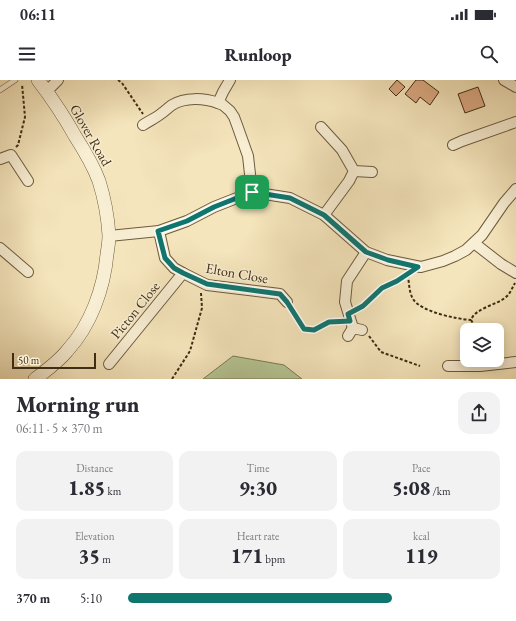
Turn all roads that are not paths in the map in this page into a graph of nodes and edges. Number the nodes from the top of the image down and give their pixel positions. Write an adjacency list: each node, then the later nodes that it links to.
1 (15, 80): 7 (lane)
2 (38, 80): 8 (street, Glover Road)
3 (58, 80): 8 (street)
4 (230, 80): 9 (street)
5 (504, 80): 6 (street)
6 (516, 87)
7 (0, 90)
8 (46, 91): 22 (street, Glover Road)
9 (218, 103): 11 (street); 19 (street)
10 (516, 122): 13 (street)
11 (146, 124)
12 (322, 127): 15 (street)
13 (453, 145)
14 (0, 159): 17 (street)
15 (354, 171): 16 (street); 20 (street)
16 (372, 172)
17 (28, 181)
18 (516, 189): 23 (street)
19 (252, 192): 20 (street); 21 (street)
20 (324, 215): 25 (street)
21 (158, 231): 22 (street); 27 (street, Elton Close)
22 (109, 236): 36 (street, Glover Road)
23 (474, 243): 25 (street); 28 (street)
24 (0, 248): 26 (street)
25 (366, 252): 30 (street)
26 (28, 272)
27 (183, 273): 29 (street, Elton Close); 33 (street, Picton Close)
28 (516, 273)
29 (287, 302)
30 (352, 326)
31 (504, 362): 32 (street)
32 (516, 362)
33 (109, 364)
34 (448, 366): 35 (street)
35 (460, 366)
36 (35, 379)

